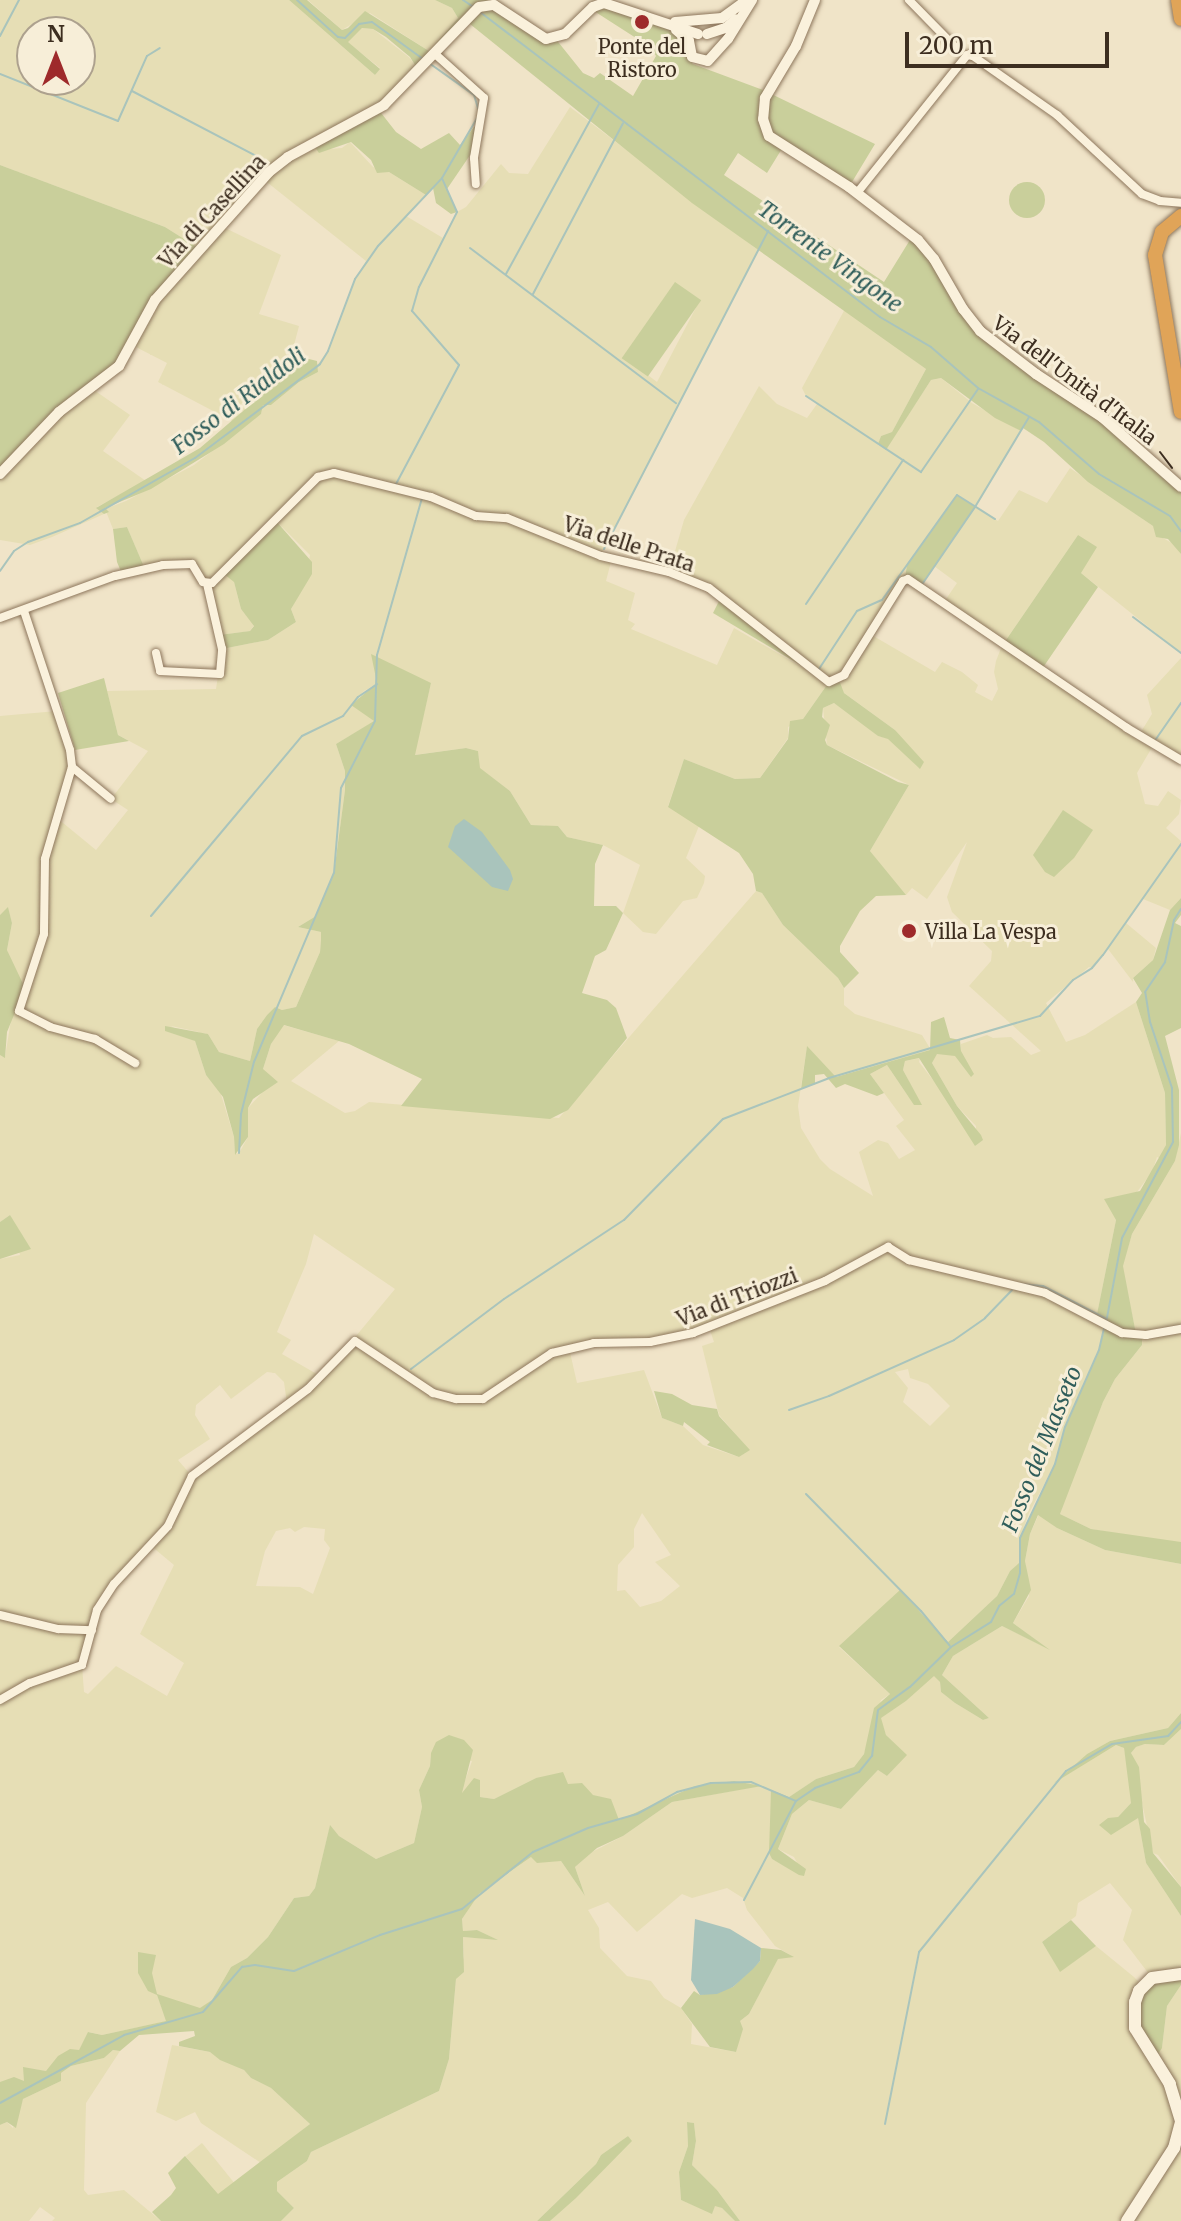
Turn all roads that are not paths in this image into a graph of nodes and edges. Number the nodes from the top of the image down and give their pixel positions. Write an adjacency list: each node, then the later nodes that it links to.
1 (748, 0): 7 (street, Via di Casellina); 8 (street); 10 (street)
2 (815, 0): 13 (street)
3 (909, 0): 9 (street)
4 (1178, 0): 6 (highway)
5 (601, 2): 7 (street, Via di Casellina); 11 (street, Via di Casellina)
6 (1181, 19)
7 (649, 20): 8 (street, Via di Casellina)
8 (698, 36): 10 (street); 10 (street, Via di Casellina)
9 (955, 47)
10 (715, 54)
11 (430, 58): 12 (street); 17 (street, Via di Casellina)
12 (476, 184)
13 (857, 193): 14 (street); 18 (street, Via dell'Unità d'Italia)
14 (1181, 203)
15 (1181, 216): 16 (highway)
16 (1181, 412)
17 (0, 474)
18 (1181, 487)
19 (207, 584): 20 (street); 22 (street); 23 (street, Via delle Prata)
20 (24, 611): 21 (street); 24 (street)
21 (0, 618)
22 (156, 653)
23 (1181, 760)
24 (72, 767): 25 (street); 26 (street)
25 (111, 799)
26 (135, 1063)
27 (1181, 1329): 29 (street, Via di Triozzi)
28 (0, 1615): 29 (street)
29 (92, 1630): 30 (street, Via di Triozzi)
30 (0, 1700)
31 (1181, 1974): 32 (main road)
32 (1127, 2221)

